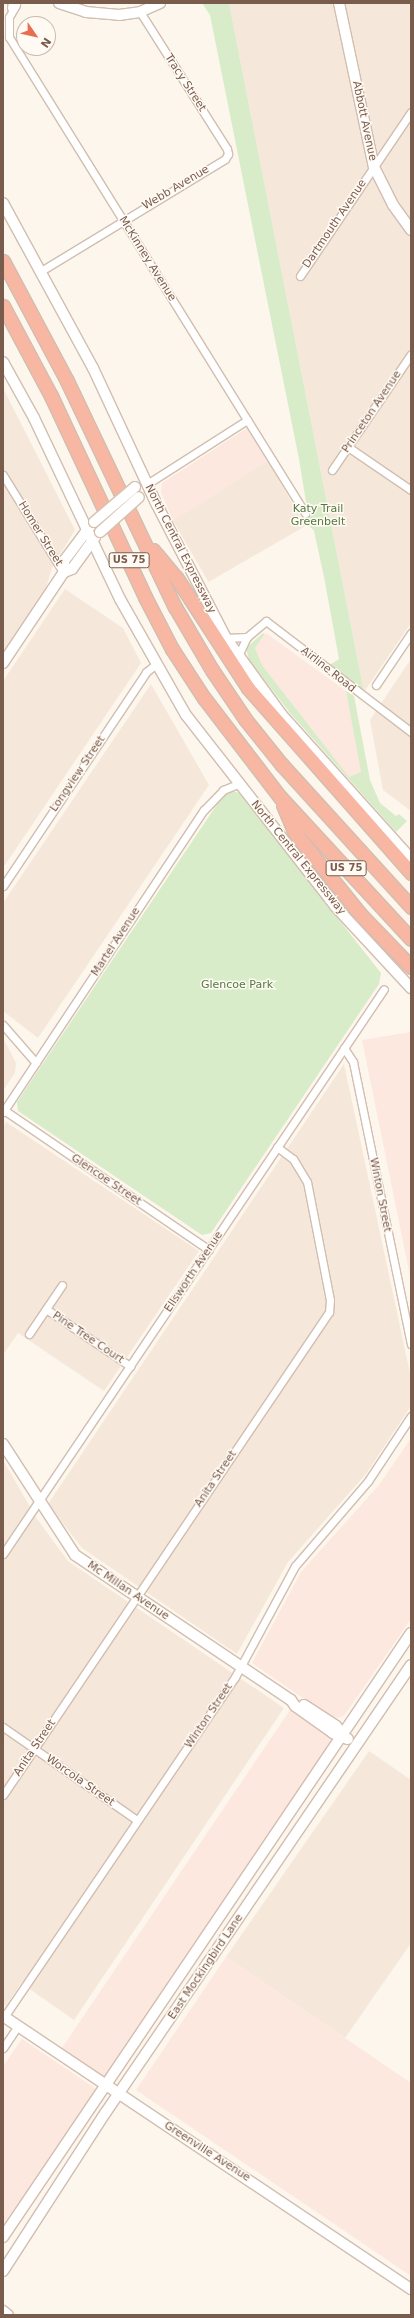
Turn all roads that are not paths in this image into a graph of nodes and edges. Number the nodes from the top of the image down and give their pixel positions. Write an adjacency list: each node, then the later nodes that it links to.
1 (59, 3): 5 (main road)
2 (160, 3): 5 (main road)
3 (339, 3): 8 (main road, Abbott Avenue)
4 (15, 5): 10 (street, McKinney Avenue)
5 (140, 12): 7 (street, Tracy Street)
6 (411, 112): 8 (street, Dartmouth Avenue)
7 (228, 154): 10 (street, Webb Avenue)
8 (374, 167): 11 (main road, Abbott Avenue); 14 (street, Dartmouth Avenue)
9 (3, 203): 13 (main road, North Central Expressway)
10 (123, 221): 13 (street, Webb Avenue); 18 (street, McKinney Avenue)
11 (411, 230)
12 (3, 261): 26 (highway, US 75)
13 (41, 271): 22 (main road, North Central Expressway)
14 (300, 276)
15 (3, 306): 38 (highway, US 75)
16 (411, 354): 19 (street, Princeton Avenue)
17 (3, 362): 25 (main road, North Central Expressway)
18 (248, 420): 22 (street); 24 (street, McKinney Avenue)
19 (348, 448): 20 (street, Princeton Avenue); 23 (street)
20 (332, 470)
21 (3, 475): 28 (street, Homer Street)
22 (147, 484): 25 (main road, bridge); 27 (main road, bridge); 31 (main road, North Central Expressway)
23 (411, 490)
24 (306, 513)
25 (91, 526): 27 (main road, North Central Expressway); 28 (main road)
26 (143, 539): 40 (highway); 42 (highway, US 75)
27 (92, 541): 28 (main road); 34 (main road, North Central Expressway)
28 (64, 572): 33 (main road)
29 (411, 633): 35 (street)
30 (247, 637): 31 (street); 32 (street, Airline Road); 36 (street, Airline Road)
31 (226, 638): 32 (main road, North Central Expressway)
32 (238, 656): 39 (main road, North Central Expressway)
33 (3, 663)
34 (156, 665): 37 (main road, North Central Expressway); 41 (street, Longview Street)
35 (376, 684)
36 (411, 732)
37 (238, 784): 45 (main road, North Central Expressway); 49 (street, Martel Avenue)
38 (280, 798): 43 (highway, US 75); 44 (highway)
39 (411, 858)
40 (411, 873)
41 (3, 886)
42 (411, 907)
43 (411, 938)
44 (411, 967)
45 (411, 988)
46 (384, 989): 48 (street, Ellsworth Avenue)
47 (3, 1025): 49 (street)
48 (344, 1048): 51 (street, Ellsworth Avenue); 56 (street, Winton Street)
49 (36, 1063): 50 (street, Martel Avenue)
50 (3, 1111): 52 (street, Glencoe Street)
51 (277, 1147): 52 (street, Ellsworth Avenue); 62 (street, Anita Street)
52 (208, 1250): 57 (street, Ellsworth Avenue)
53 (62, 1285): 54 (street, Pine Tree Court)
54 (46, 1310): 55 (street, Pine Tree Court); 57 (street, Pine Tree Court)
55 (29, 1334)
56 (411, 1344)
57 (130, 1366): 60 (street, Ellsworth Avenue)
58 (411, 1416): 65 (street, Winton Street)
59 (3, 1444): 60 (main road, Mc Millan Avenue)
60 (39, 1501): 61 (street, Ellsworth Avenue); 62 (main road, Mc Millan Avenue)
61 (3, 1554)
62 (135, 1596): 65 (main road, Mc Millan Avenue); 70 (street, Anita Street)
63 (411, 1633): 64 (main road, East Mockingbird Lane)
64 (395, 1660): 66 (main road); 68 (main road, East Mockingbird Lane)
65 (240, 1667): 68 (main road, Mc Millan Avenue); 72 (street, Winton Street)
66 (410, 1667): 69 (main road, East Mockingbird Lane)
67 (3, 1728): 70 (street, Worcola Street)
68 (344, 1736): 69 (main road, Mc Millan Avenue); 73 (main road, East Mockingbird Lane)
69 (356, 1744): 74 (main road, East Mockingbird Lane)
70 (34, 1749): 71 (street, Anita Street); 72 (street, Worcola Street)
71 (3, 1795)
72 (137, 1820): 77 (street, Winton Street)
73 (272, 1841): 74 (main road); 75 (main road, East Mockingbird Lane)
74 (286, 1849): 76 (main road, East Mockingbird Lane)
75 (214, 1927): 76 (main road); 80 (main road, East Mockingbird Lane)
76 (228, 1935): 81 (main road, East Mockingbird Lane)
77 (4, 2017): 78 (main road, Greenville Avenue)
78 (18, 2026): 79 (street); 80 (main road, Greenville Avenue)
79 (3, 2048)
80 (105, 2086): 81 (main road, Greenville Avenue); 82 (main road, East Mockingbird Lane)
81 (118, 2095): 83 (main road, East Mockingbird Lane); 84 (main road, Greenville Avenue)
82 (3, 2237)
83 (3, 2271)
84 (411, 2289)
85 (3, 2311): 86 (main road)
86 (8, 2315)

